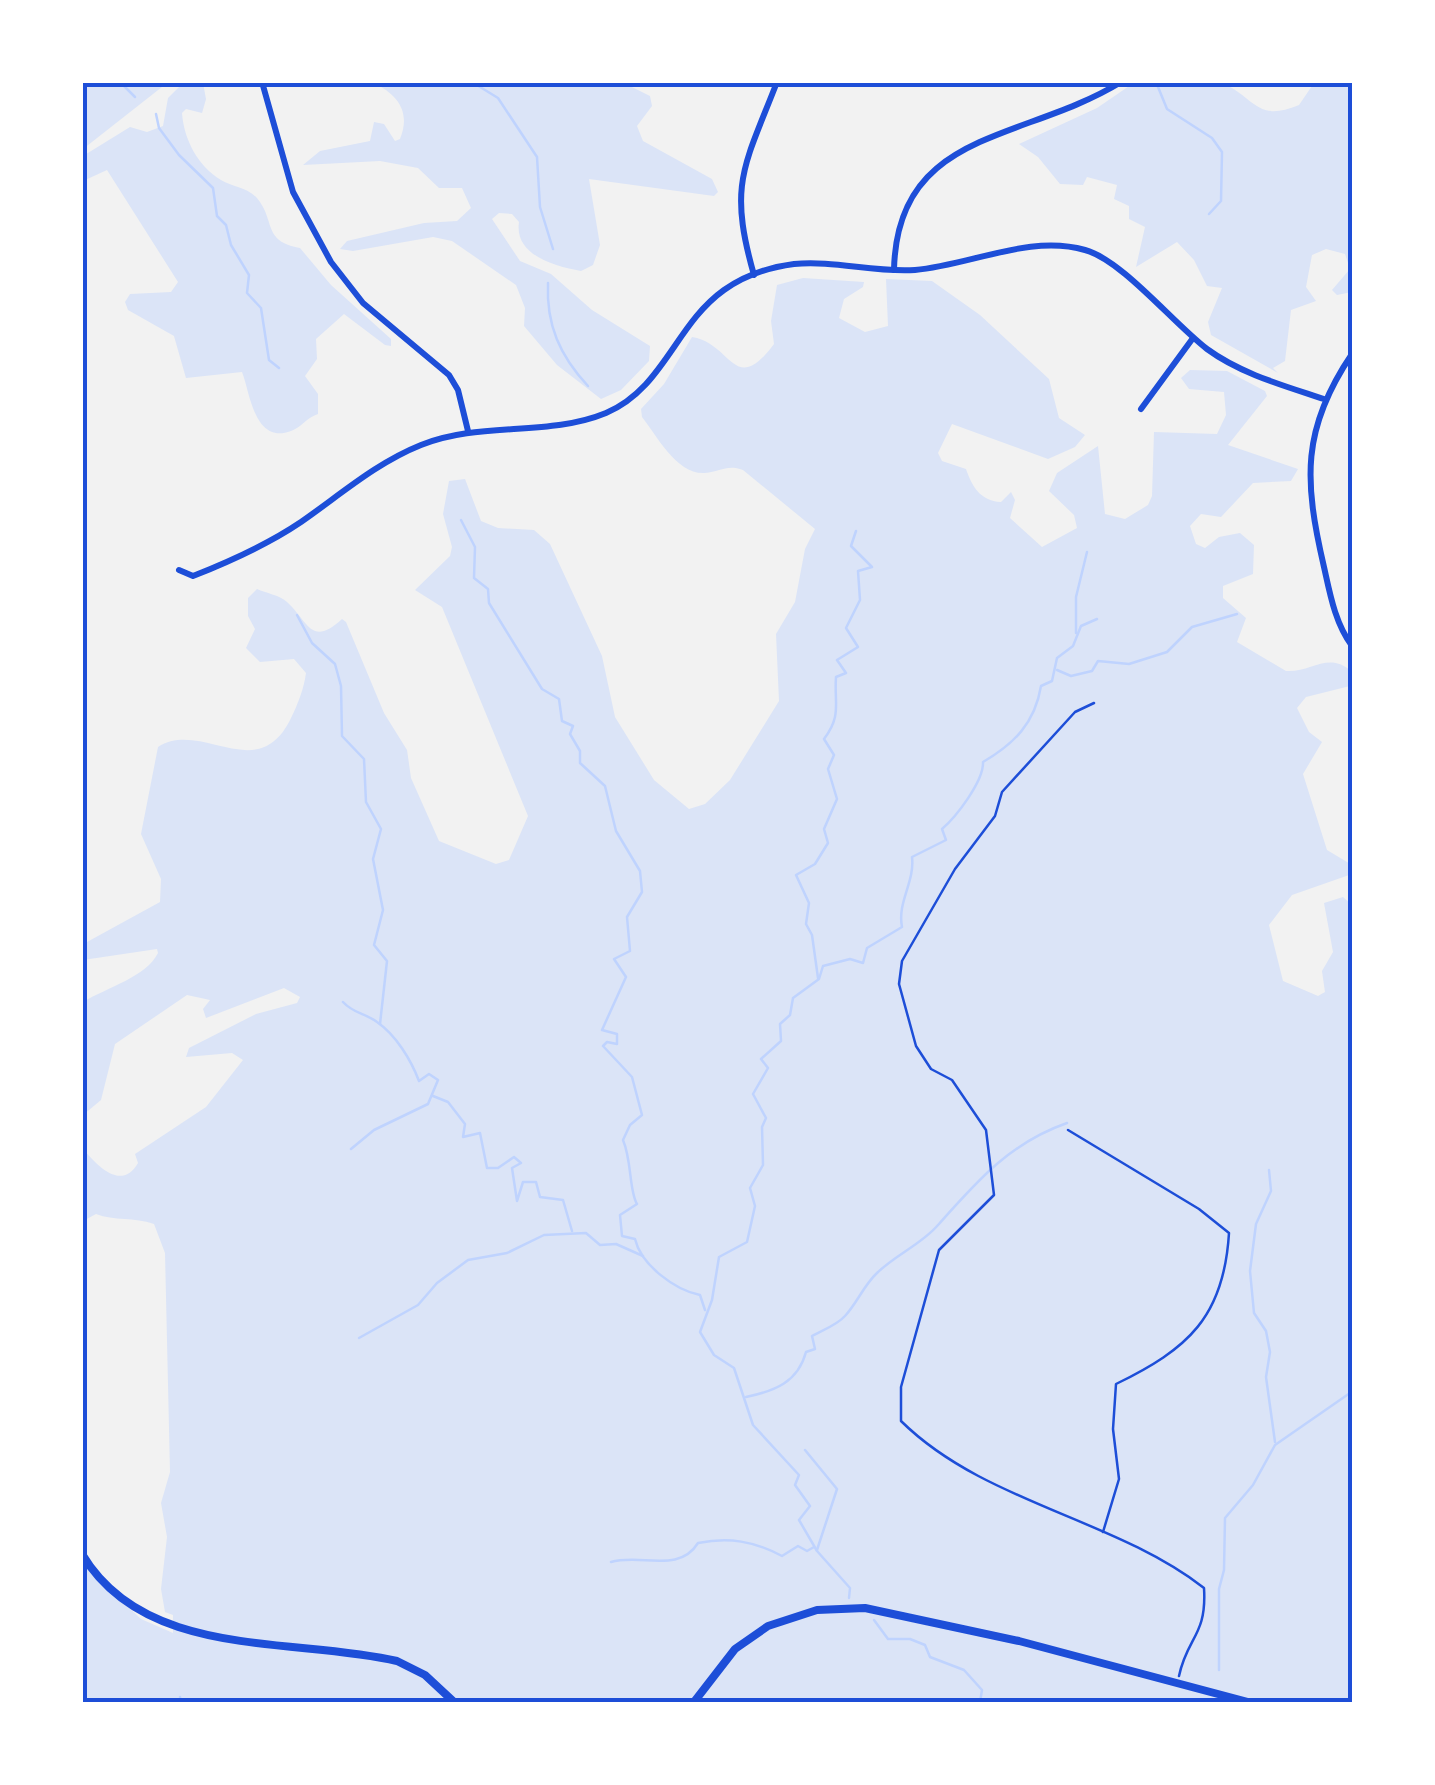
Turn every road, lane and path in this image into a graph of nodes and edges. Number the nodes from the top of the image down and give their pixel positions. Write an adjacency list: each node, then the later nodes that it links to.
1 (262, 82): 10 (street)
2 (777, 82): 5 (street)
3 (1121, 82): 4 (street)
4 (894, 270): 5 (street); 6 (street)
5 (754, 274): 10 (street)
6 (1193, 338): 8 (street); 9 (street)
7 (1352, 354): 8 (street)
8 (1324, 399): 12 (street)
9 (1142, 410)
10 (468, 431): 11 (street)
11 (179, 570)
12 (1352, 646)
13 (1094, 702): 15 (path)
14 (1068, 1130): 15 (path)
15 (1103, 1533): 17 (path)
16 (82, 1554): 18 (street)
17 (1177, 1682): 19 (street); 20 (street)
18 (454, 1702)
19 (694, 1702)
20 (1248, 1702)

